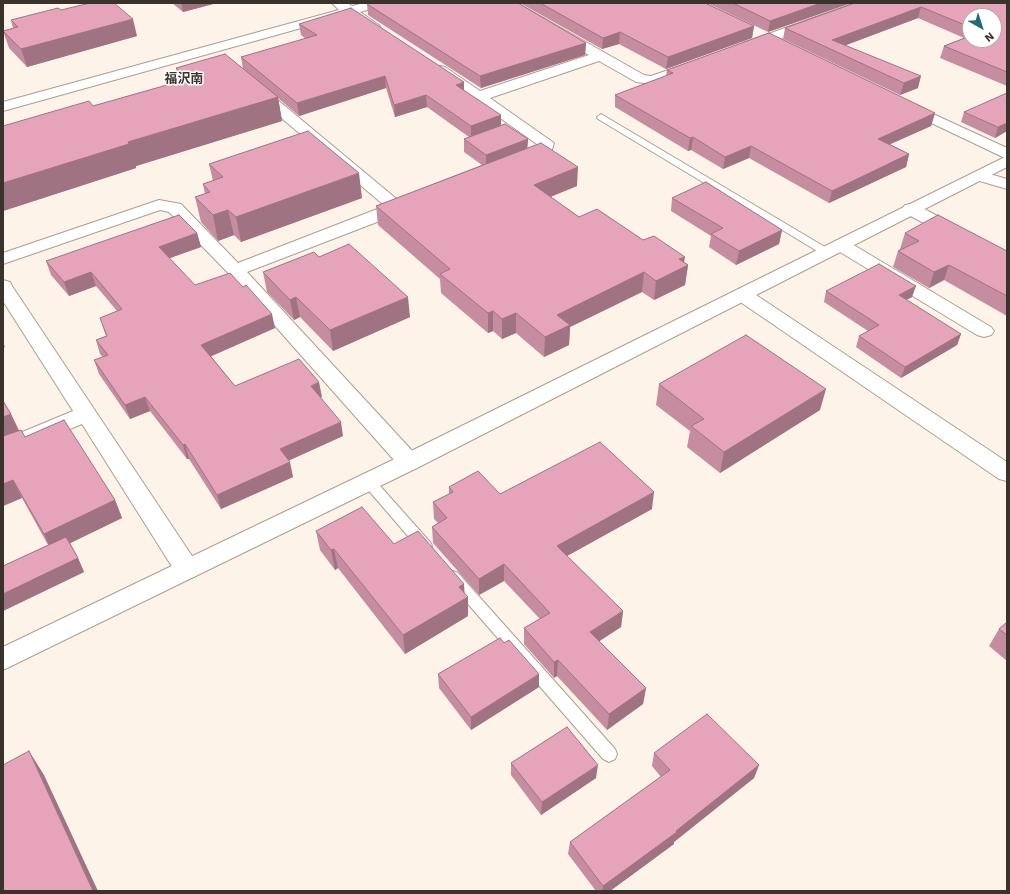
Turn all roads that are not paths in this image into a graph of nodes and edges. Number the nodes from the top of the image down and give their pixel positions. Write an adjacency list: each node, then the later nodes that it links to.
1 (378, 3): 4 (street)
2 (508, 3): 11 (street)
3 (868, 3): 7 (street)
4 (344, 7): 6 (street); 9 (street)
5 (748, 29): 7 (street)
6 (382, 32)
7 (769, 39): 8 (street); 10 (street)
8 (783, 46)
9 (209, 50): 13 (street); 18 (street)
10 (732, 52)
11 (600, 56): 12 (street); 16 (street)
12 (710, 59)
13 (222, 60)
14 (428, 62): 16 (street)
15 (246, 80): 26 (street)
16 (480, 96): 22 (street)
17 (895, 100): 20 (street)
18 (3, 107)
19 (601, 117): 28 (lane)
20 (1007, 154)
21 (1007, 161): 23 (street)
22 (507, 167)
23 (979, 176): 24 (street); 27 (street)
24 (1007, 184)
25 (419, 200): 26 (street)
26 (397, 208): 31 (street)
27 (911, 209): 28 (street); 30 (street)
28 (834, 248): 33 (street); 34 (street)
29 (3, 259): 31 (street)
30 (1007, 261)
31 (235, 270): 37 (street)
32 (3, 286): 35 (street)
33 (743, 295): 37 (street); 38 (street)
34 (984, 330)
35 (87, 414): 36 (street); 40 (street)
36 (3, 449)
37 (409, 462): 39 (street)
38 (1007, 473)
39 (368, 481): 40 (street); 42 (lane)
40 (187, 569): 41 (street)
41 (3, 659)
42 (609, 754)

